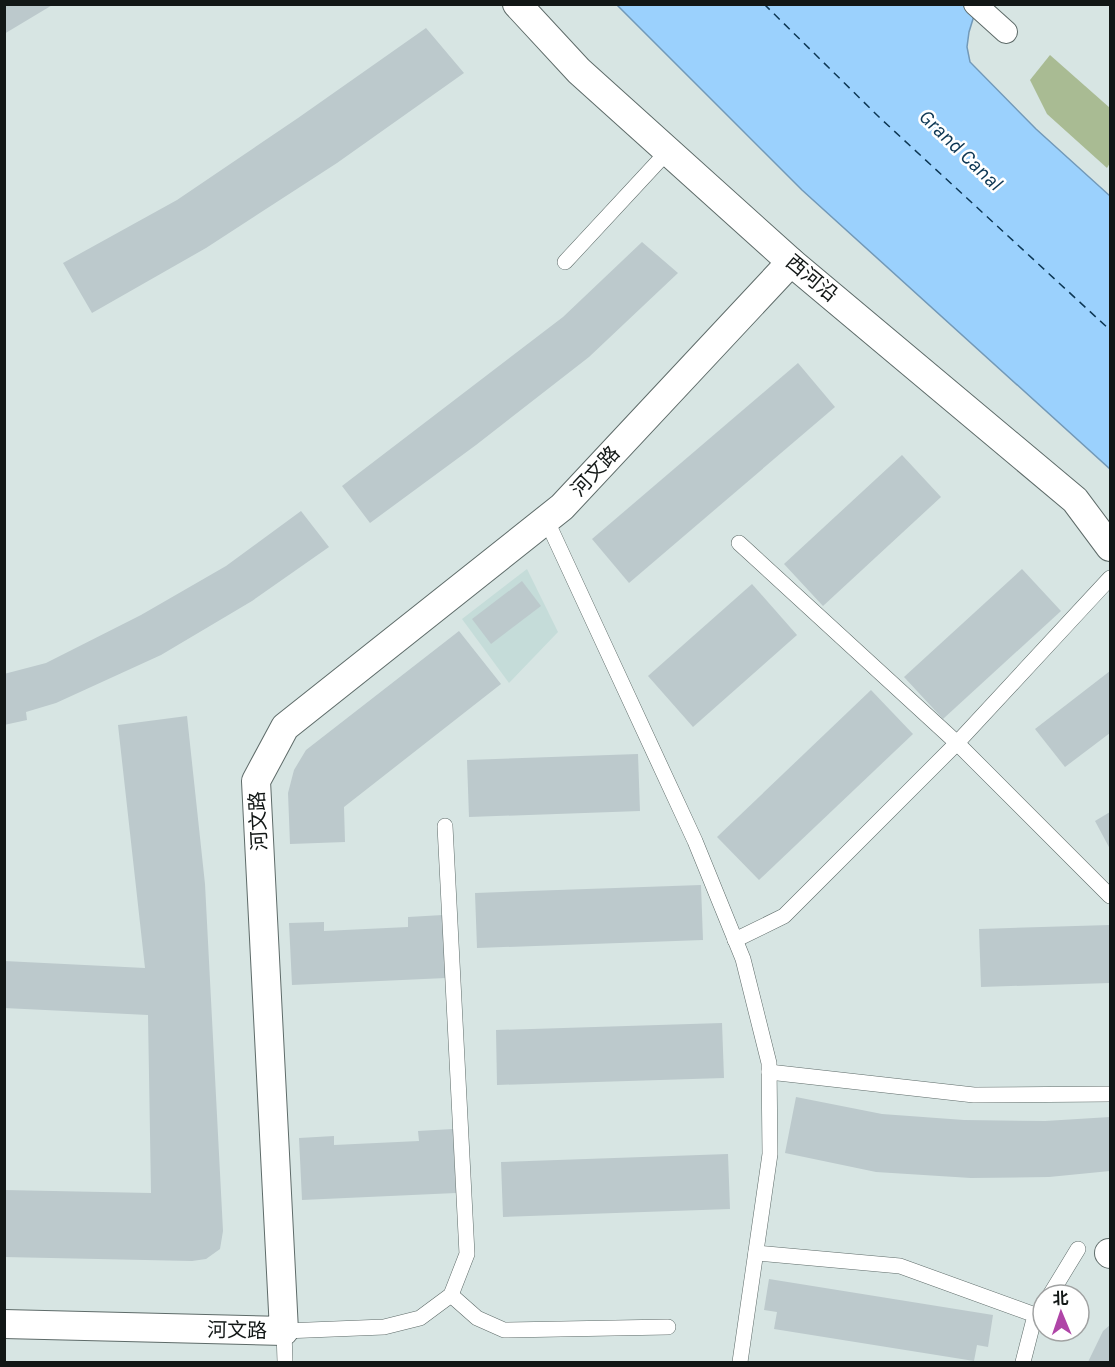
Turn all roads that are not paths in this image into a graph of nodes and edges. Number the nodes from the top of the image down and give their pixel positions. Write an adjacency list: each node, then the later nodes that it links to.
1 (517, 4): 4 (street, 西河沿)
2 (975, 4): 3 (street)
3 (1005, 32)
4 (668, 151): 5 (lane); 6 (street, 西河沿)
5 (565, 262)
6 (791, 262): 7 (street, 河文路); 9 (street, 西河沿)
7 (546, 519): 14 (lane); 24 (street, 河文路)
8 (739, 543): 11 (lane)
9 (1110, 547)
10 (1110, 578): 11 (lane)
11 (957, 743): 13 (lane); 14 (lane)
12 (445, 826): 20 (lane)
13 (1110, 896)
14 (735, 940): 15 (lane)
15 (769, 1072): 16 (lane); 18 (lane)
16 (1110, 1094)
17 (1078, 1249): 19 (lane)
18 (756, 1253): 21 (lane); 27 (lane)
19 (1057, 1283)
20 (451, 1294): 23 (lane); 24 (lane)
21 (1031, 1309)
22 (4, 1324): 24 (street, 河文路)
23 (668, 1327)
24 (284, 1331): 26 (lane)
25 (1031, 1334): 28 (lane)
26 (285, 1362)
27 (740, 1362)
28 (1023, 1362)

